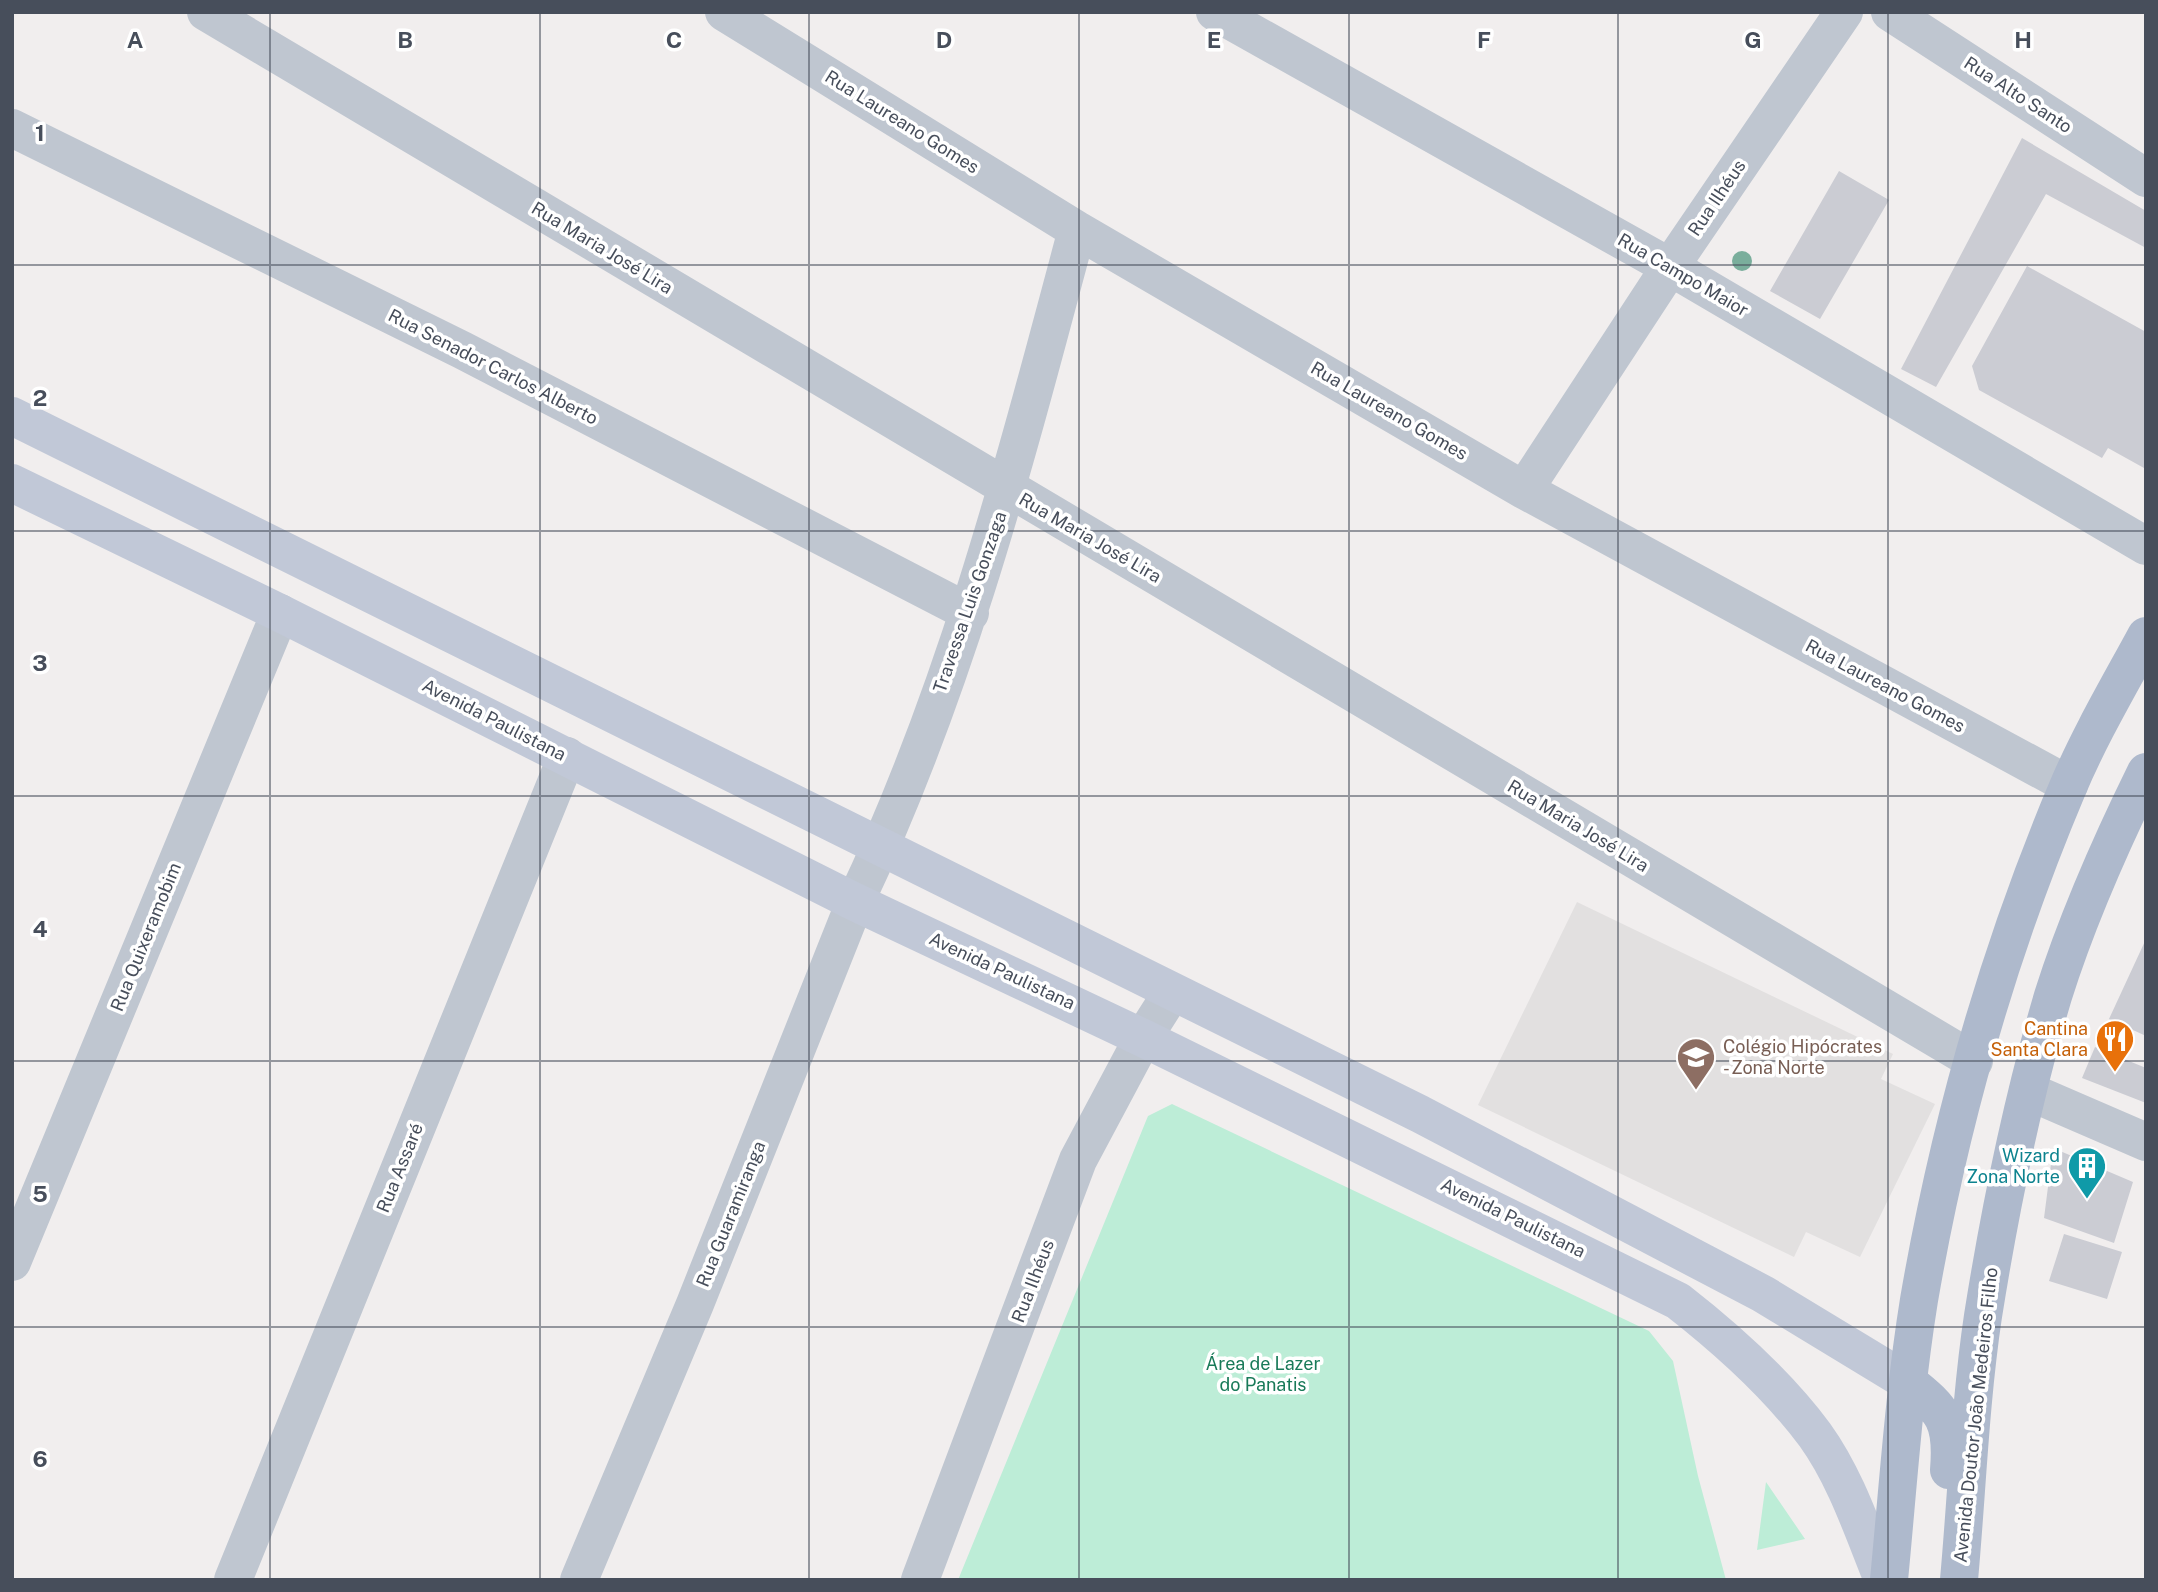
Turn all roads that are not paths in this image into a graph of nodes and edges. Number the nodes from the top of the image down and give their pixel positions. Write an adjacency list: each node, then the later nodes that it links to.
1 (206, 12): 12 (street, Rua Maria José Lira)
2 (724, 12): 8 (street, Rua Laureano Gomes)
3 (1215, 12): 9 (street, Rua Campo Maior)
4 (1844, 12): 9 (street, Rua Ilhéus)
5 (1890, 12): 7 (street, Rua Alto Santo)
6 (12, 128): 16 (street, Rua Senador Carlos Alberto)
7 (2146, 178)
8 (1077, 230): 12 (street, Travessa Luis Gonzaga); 13 (street, Rua Laureano Gomes)
9 (1670, 267): 13 (street, Rua Ilhéus); 14 (street, Rua Campo Maior)
10 (12, 416): 21 (main road)
11 (12, 483): 15 (main road, Avenida Paulistana)
12 (1008, 490): 16 (street, Travessa Luis Gonzaga); 25 (street, Rua Maria José Lira)
13 (1524, 490): 20 (street, Rua Laureano Gomes)
14 (2146, 547)
15 (280, 612): 18 (main road, Avenida Paulistana); 29 (street, Rua Quixeramobim)
16 (970, 613): 21 (street, Travessa Luis Gonzaga)
17 (2146, 636): 20 (main road)
18 (567, 756): 22 (main road, Avenida Paulistana); 32 (street, Rua Assaré)
19 (2146, 772): 26 (main road, Avenida Doutor João Medeiros Filho)
20 (2069, 785): 25 (main road)
21 (881, 847): 22 (street, Rua Guaramiranga); 23 (main road)
22 (855, 902): 24 (main road, Avenida Paulistana); 33 (street, Rua Guaramiranga)
23 (1171, 994): 24 (street, Rua Ilhéus); 30 (main road)
24 (1143, 1038): 28 (main road, Avenida Paulistana); 34 (street, Rua Ilhéus)
25 (1974, 1061): 31 (main road)
26 (2028, 1091): 27 (street); 38 (main road, Avenida Doutor João Medeiros Filho)
27 (2146, 1142)
28 (1412, 1169): 30 (main road); 35 (main road, Avenida Paulistana)
29 (12, 1262)
30 (1763, 1294): 31 (main road)
31 (1908, 1382): 36 (main road); 37 (main road)
32 (233, 1580)
33 (579, 1580)
34 (920, 1580)
35 (1883, 1580)
36 (1889, 1580)
37 (1939, 1580)
38 (1959, 1580)

